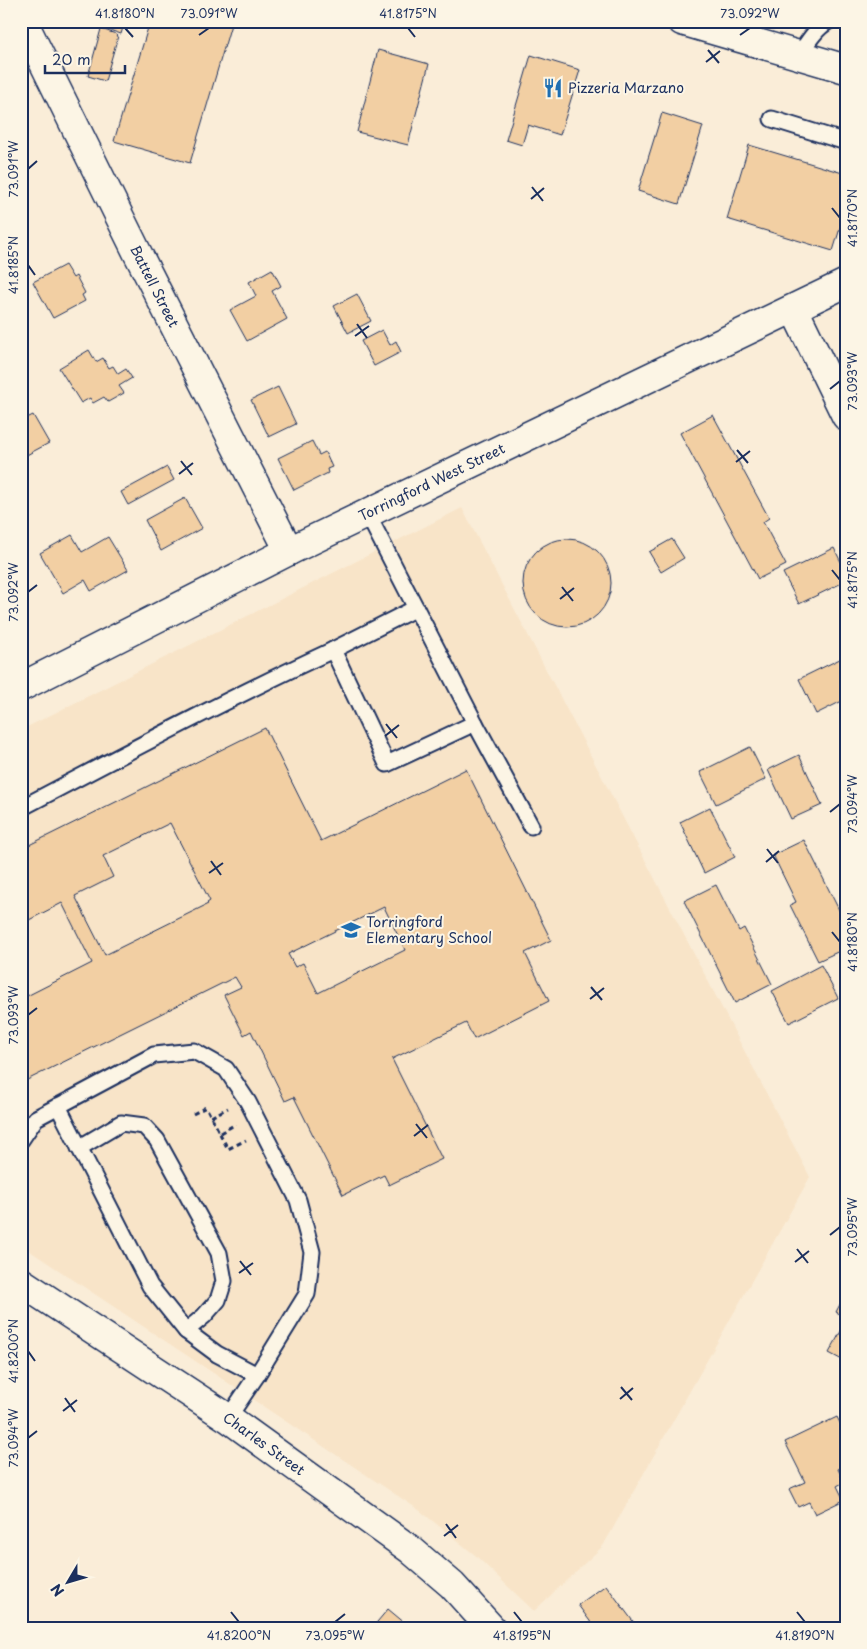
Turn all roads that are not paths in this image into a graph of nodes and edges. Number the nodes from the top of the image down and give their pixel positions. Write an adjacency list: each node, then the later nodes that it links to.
1 (23, 21): 12 (main road, Battell Street)
2 (682, 21): 4 (main road)
3 (829, 21): 4 (lane)
4 (799, 55): 5 (main road)
5 (846, 69)
6 (772, 119): 7 (lane)
7 (846, 142)
8 (846, 283): 9 (main road, Torringford West Street)
9 (794, 309): 10 (main road); 11 (main road, Torringford West Street)
10 (846, 416)
11 (368, 513): 12 (main road, Torringford West Street); 13 (lane)
12 (289, 551): 15 (main road, Torringford West Street)
13 (416, 608): 14 (lane); 16 (lane)
14 (333, 650): 16 (lane); 17 (lane)
15 (21, 687)
16 (475, 723): 18 (lane)
17 (21, 808)
18 (531, 826)
19 (58, 1106): 20 (lane); 21 (lane); 24 (lane)
20 (21, 1140)
21 (79, 1148): 23 (lane); 23 (lane)
22 (21, 1282): 25 (main road, Charles Street)
23 (186, 1332): 24 (lane)
24 (257, 1375): 25 (lane)
25 (228, 1418): 26 (main road, Charles Street)
26 (491, 1628)

